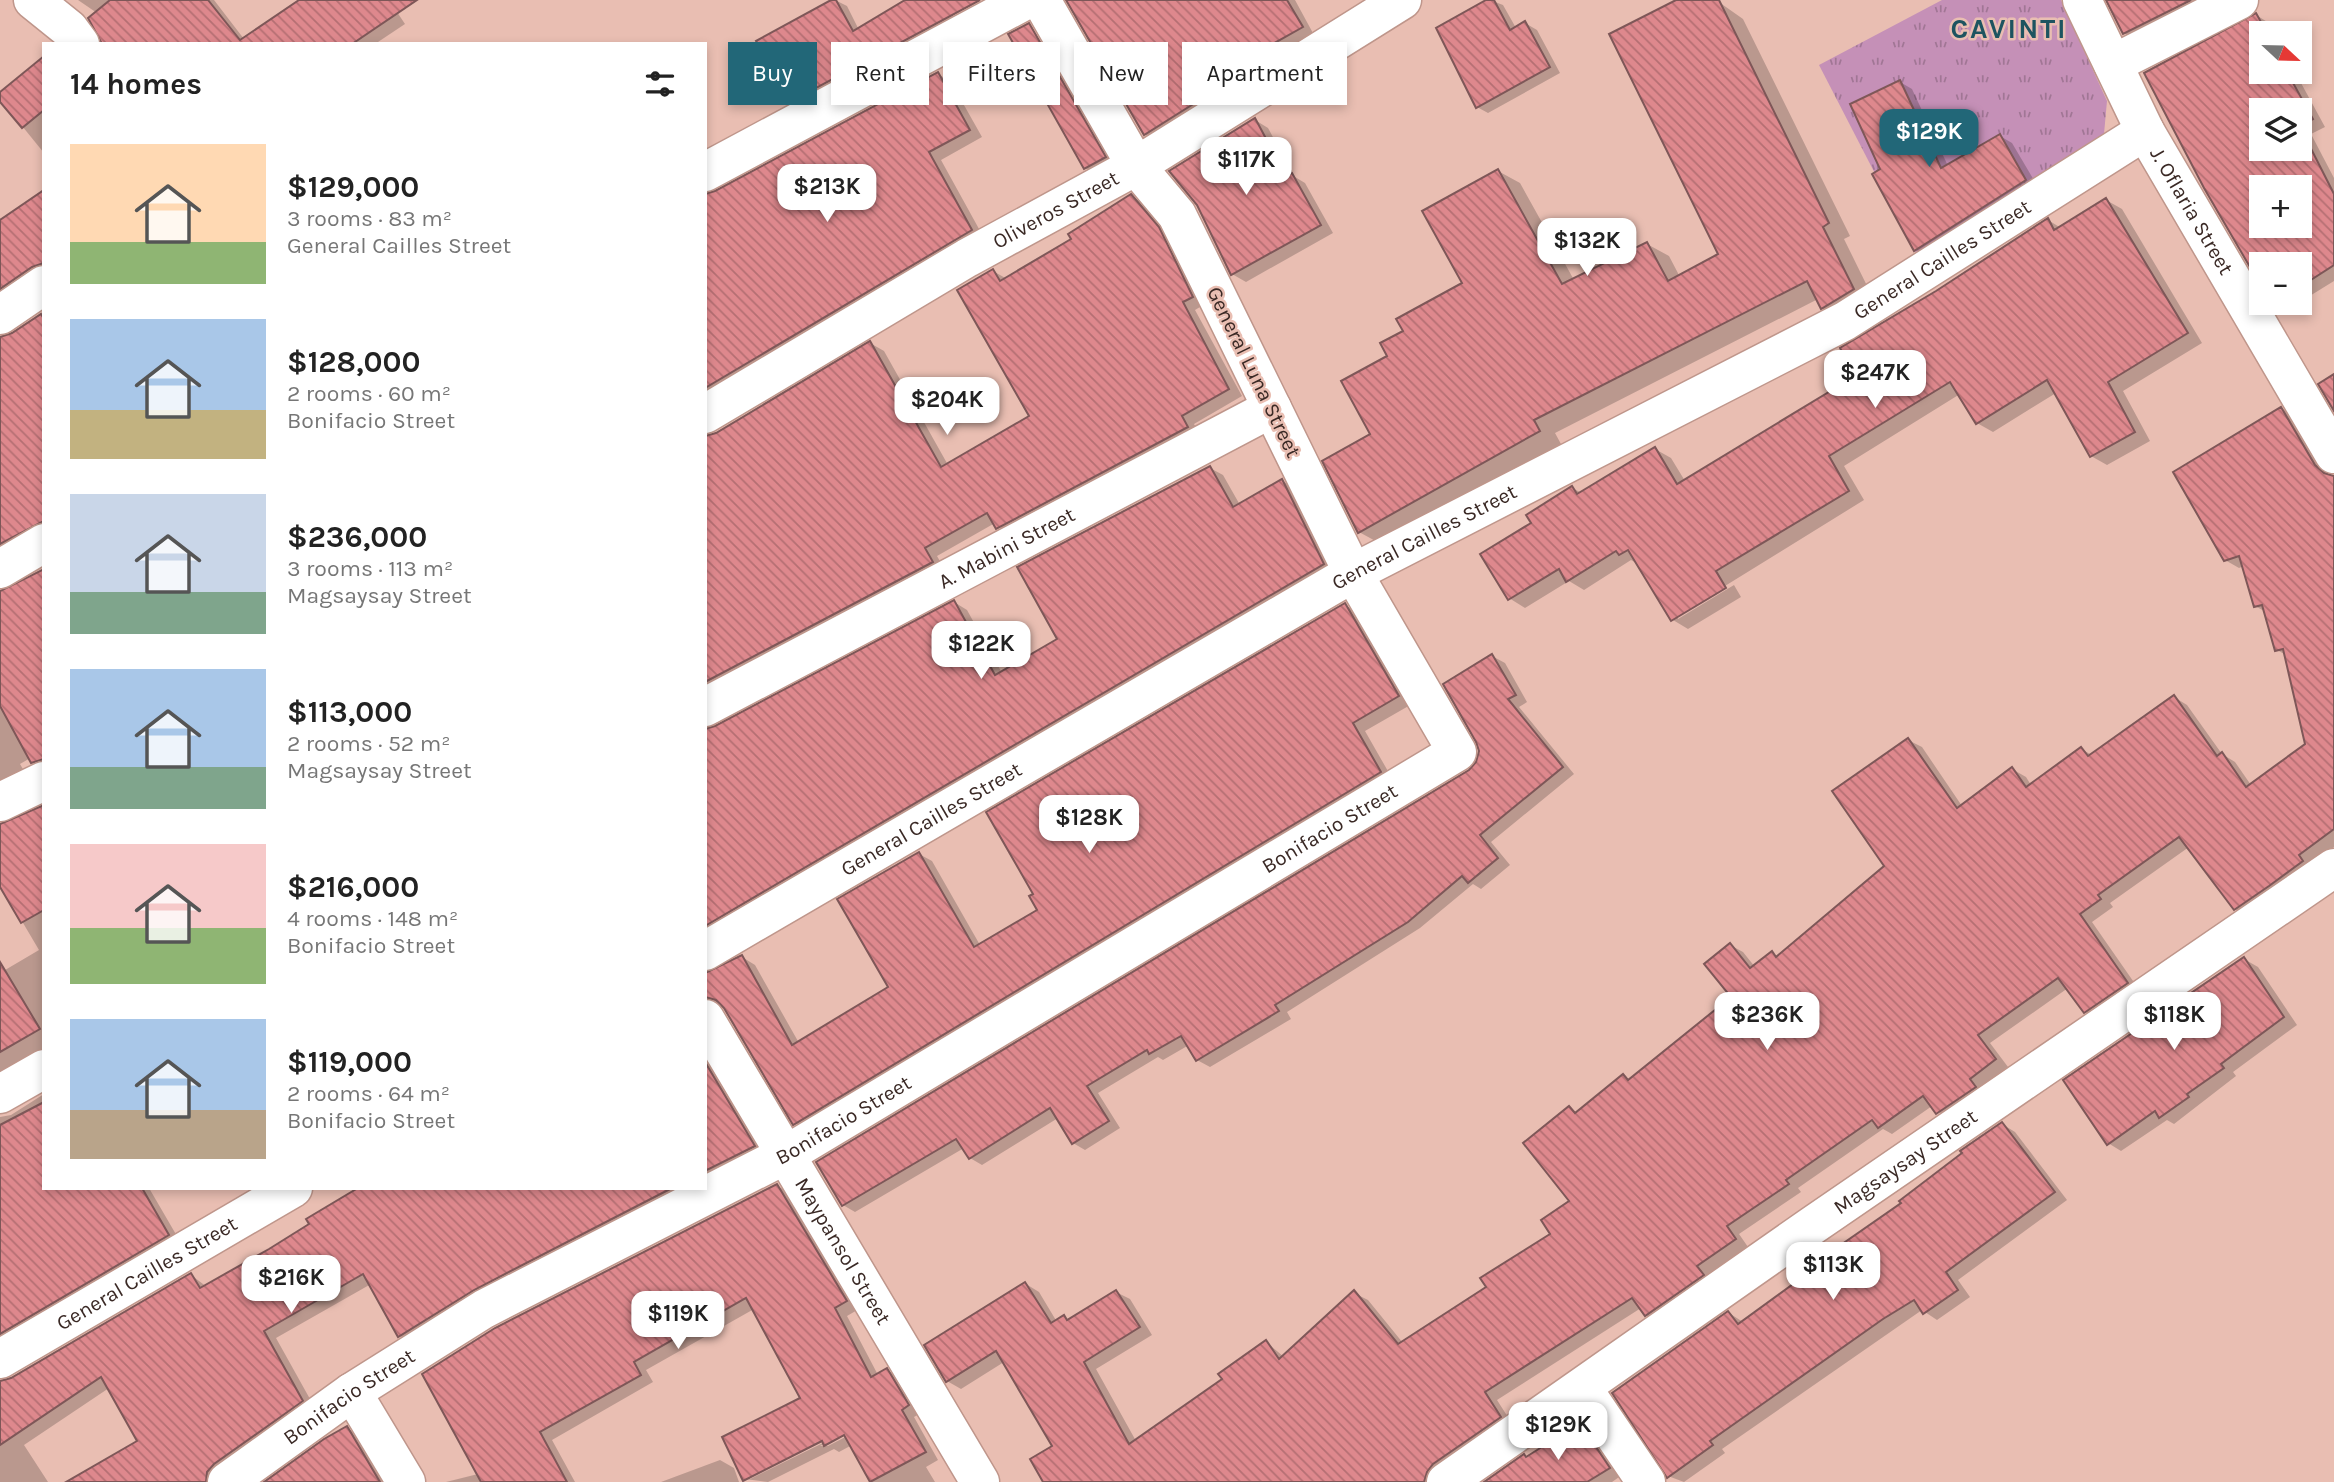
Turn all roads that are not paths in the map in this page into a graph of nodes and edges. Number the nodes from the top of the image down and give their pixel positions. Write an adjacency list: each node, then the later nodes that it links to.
1 (33, 0): 7 (street)
2 (1026, 0): 11 (street)
3 (1041, 0): 10 (street, General Luna Street)
4 (1402, 0): 10 (street, Oliveros Street)
5 (2082, 0): 8 (street, J. Oflaria Street)
6 (2239, 0): 8 (street)
7 (79, 42)
8 (2113, 64): 9 (street, J. Oflaria Street)
9 (2145, 131): 16 (street, J. Oflaria Street); 19 (street, General Cailles Street)
10 (1136, 166): 14 (street, General Luna Street); 15 (street, Oliveros Street)
11 (707, 171)
12 (42, 286): 13 (street)
13 (0, 315)
14 (1272, 408): 19 (street, General Luna Street); 20 (street, A. Mabini Street)
15 (707, 413)
16 (2334, 454)
17 (42, 544): 18 (street)
18 (0, 569)
19 (1353, 573): 21 (street, General Luna Street); 25 (street, General Cailles Street)
20 (707, 706)
21 (1457, 752): 29 (street, Bonifacio Street)
22 (42, 782): 23 (street)
23 (0, 802)
24 (2334, 869): 32 (street, Magsaysay Street)
25 (707, 950)
26 (707, 1022): 29 (street, Maypansol Street)
27 (42, 1070): 28 (street)
28 (0, 1094)
29 (788, 1154): 33 (street, Bonifacio Street); 36 (street, Maypansol Street)
30 (290, 1190): 31 (street, General Cailles Street)
31 (0, 1359)
32 (1583, 1389): 37 (street, Magsaysay Street); 38 (street)
33 (352, 1392): 34 (street, Bonifacio Street); 35 (street)
34 (227, 1482)
35 (406, 1482)
36 (980, 1482)
37 (1446, 1482)
38 (1646, 1482)

